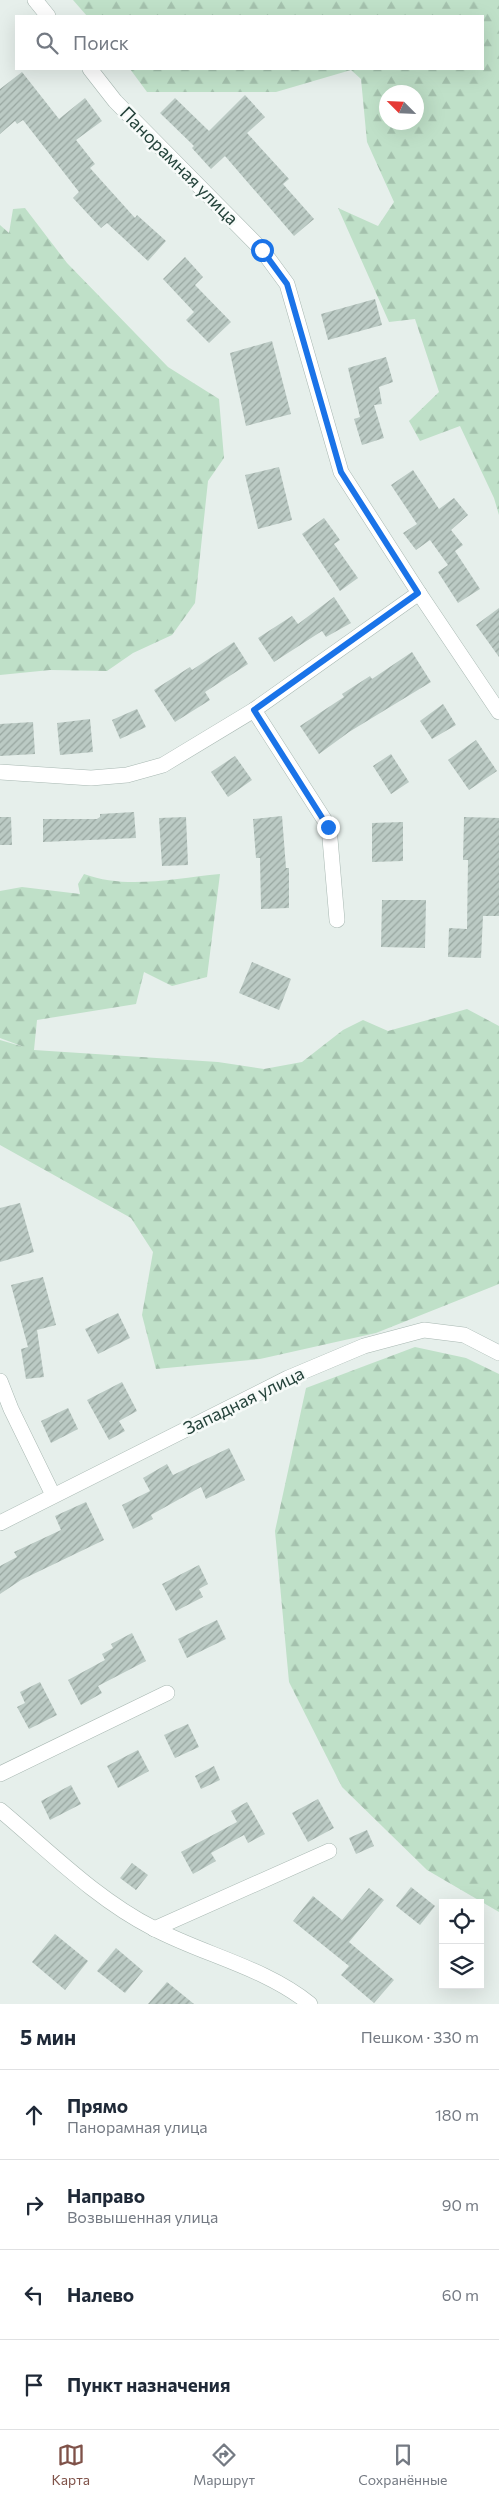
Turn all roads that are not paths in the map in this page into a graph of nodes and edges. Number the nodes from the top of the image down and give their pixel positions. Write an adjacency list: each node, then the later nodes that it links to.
1 (91, 70): 2 (street, Панорамная улица)
2 (418, 593): 3 (street); 4 (street, Панорамная улица)
3 (254, 710): 5 (street); 6 (street)
4 (499, 712)
5 (0, 772)
6 (337, 920)
7 (499, 1353): 9 (street, Западная улица)
8 (0, 1381): 9 (street)
9 (53, 1496): 10 (street, Западная улица)
10 (0, 1522)
11 (166, 1692): 12 (street)
12 (0, 1774)
13 (0, 1810): 15 (street)
14 (330, 1851): 15 (street)
15 (154, 1929): 16 (street)
16 (310, 2004)

